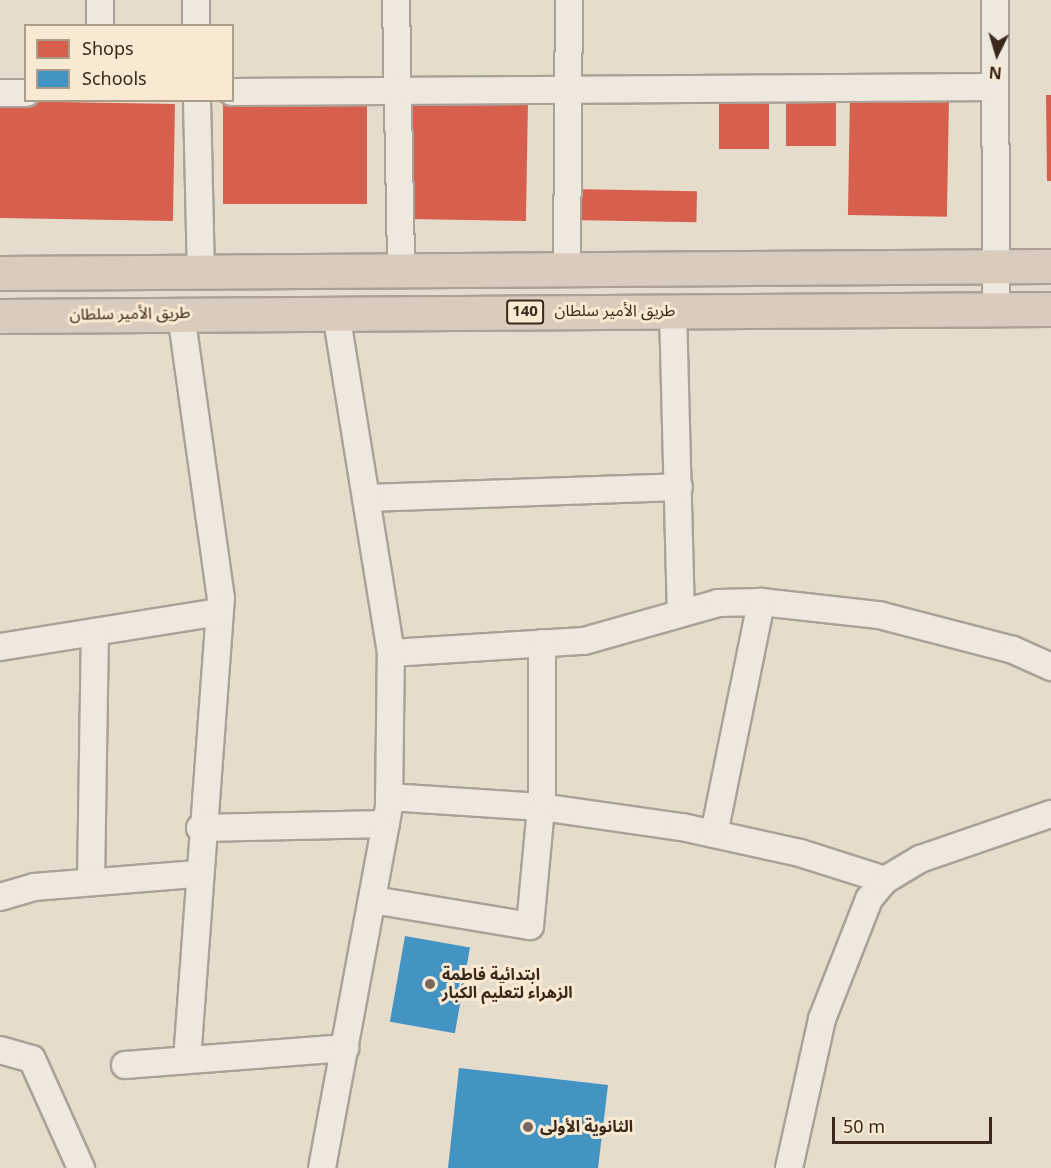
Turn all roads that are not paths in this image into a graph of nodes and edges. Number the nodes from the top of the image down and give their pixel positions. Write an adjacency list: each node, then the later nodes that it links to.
1 (100, 0): 6 (street)
2 (196, 0): 7 (street)
3 (396, 0): 9 (street)
4 (569, 0): 10 (street)
5 (996, 0): 8 (street)
6 (100, 24)
7 (196, 24)
8 (995, 87): 10 (street); 16 (street)
9 (398, 88): 10 (street); 11 (street); 18 (street)
10 (568, 90): 17 (street)
11 (234, 92)
12 (0, 93): 13 (street)
13 (24, 93)
14 (198, 102): 20 (street)
15 (1051, 266): 16 (highway)
16 (996, 267): 17 (highway); 22 (street)
17 (567, 270): 18 (highway)
18 (401, 271): 20 (highway)
19 (0, 273): 20 (highway)
20 (201, 273)
21 (1051, 309): 22 (highway, طريق الأمير سلطان / 140)
22 (996, 310): 23 (highway, طريق الأمير سلطان / 140)
23 (674, 311): 24 (highway, طريق الأمير سلطان / 140); 27 (street)
24 (336, 313): 25 (highway, طريق الأمير سلطان / 140); 28 (street)
25 (182, 314): 26 (highway, طريق الأمير سلطان / 140); 30 (street)
26 (0, 316)
27 (679, 487): 28 (street); 31 (street)
28 (366, 498): 35 (street)
29 (761, 602): 31 (street); 36 (street); 42 (street)
30 (219, 612): 32 (street); 41 (street)
31 (681, 613): 33 (street)
32 (95, 632): 34 (street); 45 (street)
33 (542, 643): 35 (street); 38 (street)
34 (0, 647)
35 (391, 653): 37 (street)
36 (1051, 667)
37 (389, 797): 38 (street); 40 (street)
38 (541, 807): 42 (street); 47 (street)
39 (1051, 814): 44 (street)
40 (386, 824): 41 (street); 47 (street)
41 (201, 828): 43 (street)
42 (714, 834): 44 (street)
43 (196, 874): 45 (street); 50 (street)
44 (885, 880): 54 (street)
45 (91, 882): 46 (street)
46 (0, 897)
47 (373, 900): 48 (street)
48 (345, 1048): 50 (street); 53 (street)
49 (0, 1050): 52 (street)
50 (187, 1058): 51 (street)
51 (125, 1065)
52 (81, 1168)
53 (322, 1168)
54 (789, 1168)

